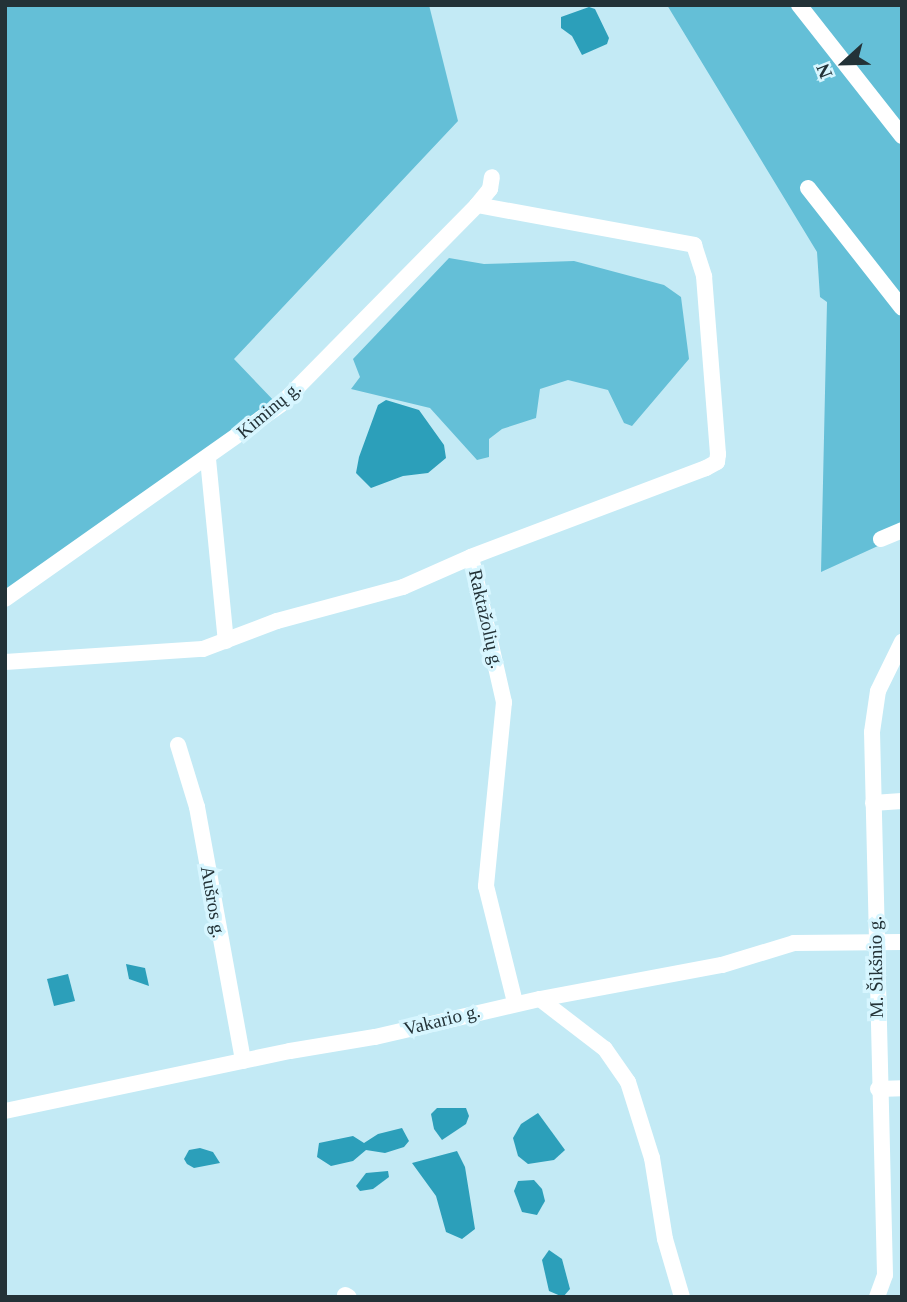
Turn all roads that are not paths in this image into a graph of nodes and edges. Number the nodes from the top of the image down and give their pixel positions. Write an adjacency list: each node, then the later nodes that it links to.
1 (799, 5): 2 (street)
2 (902, 136)
3 (492, 177): 5 (street, Kiminų g.)
4 (808, 188): 6 (street)
5 (477, 205): 7 (street, Kiminų g.); 10 (street, Raktažolių g.)
6 (902, 308)
7 (208, 459): 11 (street, Kiminų g.); 12 (street)
8 (902, 530): 9 (street)
9 (881, 539)
10 (471, 557): 12 (street); 21 (street, Raktažolių g.)
11 (5, 599)
12 (226, 641): 14 (street)
13 (902, 642): 17 (street, M. Šikšnio g.)
14 (5, 662)
15 (178, 745): 22 (street, Aušros g.)
16 (902, 801): 17 (street)
17 (873, 803): 19 (street, M. Šikšnio g.)
18 (902, 942): 19 (street, Vakario g.)
19 (876, 943): 20 (street, Vakario g.); 24 (street, M. Šikšnio g.)
20 (540, 999): 21 (street, Vakario g.); 26 (street)
21 (515, 1002): 22 (street, Vakario g.)
22 (243, 1061): 25 (street, Vakario g.)
23 (902, 1088): 24 (street)
24 (878, 1089): 27 (street, M. Šikšnio g.)
25 (5, 1111)
26 (682, 1297)
27 (877, 1297)

